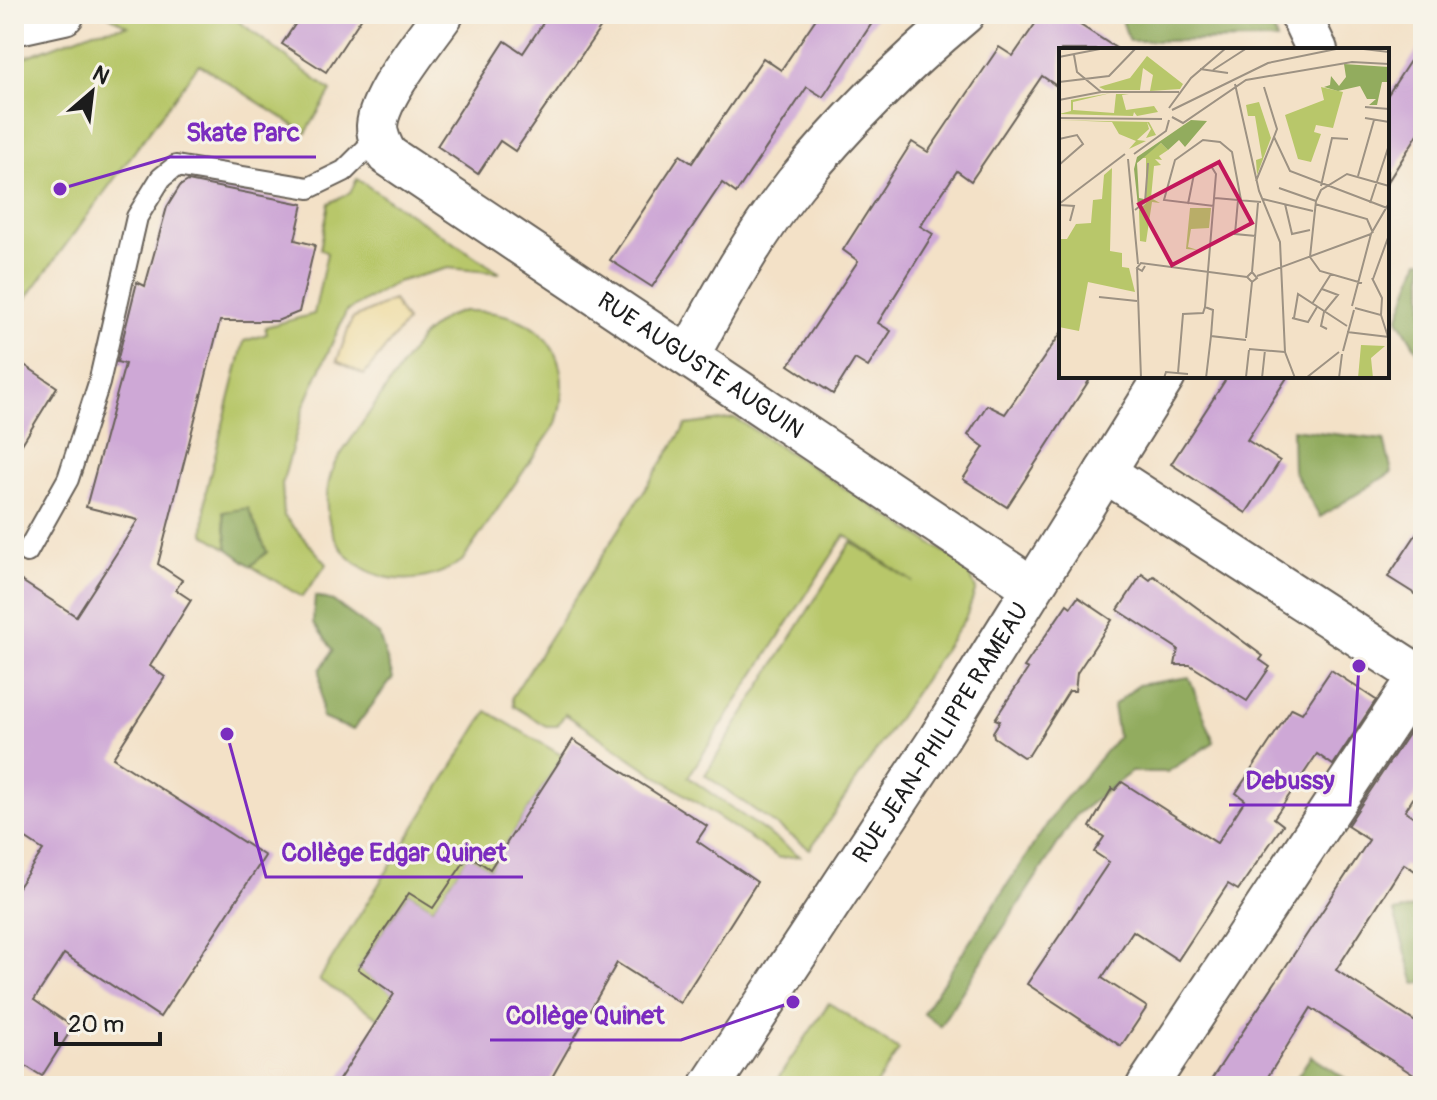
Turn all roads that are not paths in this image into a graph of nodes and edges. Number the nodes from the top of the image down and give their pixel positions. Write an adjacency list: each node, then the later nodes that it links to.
1 (64, 14): 5 (street)
2 (443, 14): 7 (street)
3 (964, 14): 8 (street)
4 (1300, 14): 6 (street)
5 (14, 25)
6 (1316, 48)
7 (378, 137): 8 (street, RUE AUGUSTE AUGUIN); 11 (lane)
8 (689, 356): 12 (street, RUE AUGUSTE AUGUIN)
9 (1164, 378): 10 (street, RUE JEAN-PHILIPPE RAMEAU)
10 (1105, 472): 12 (street, RUE JEAN-PHILIPPE RAMEAU); 13 (street)
11 (27, 552)
12 (1032, 587): 14 (street, RUE JEAN-PHILIPPE RAMEAU)
13 (1421, 677): 15 (street)
14 (710, 1086)
15 (1147, 1086)

